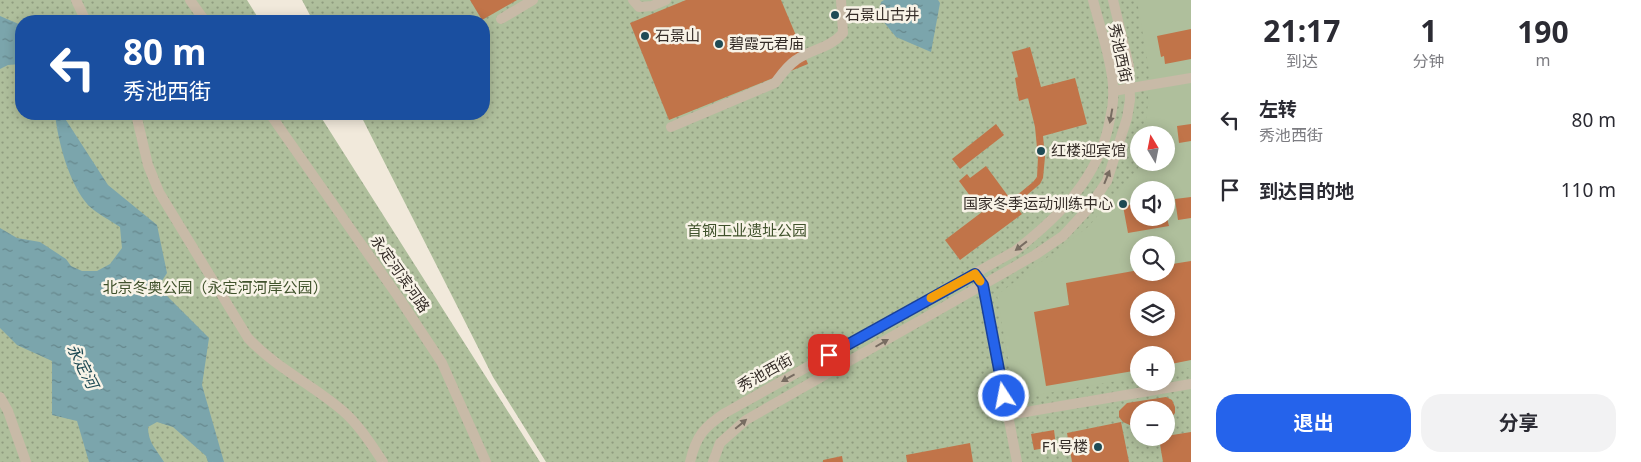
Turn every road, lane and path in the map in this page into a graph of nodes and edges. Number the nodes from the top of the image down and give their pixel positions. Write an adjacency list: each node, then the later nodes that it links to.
1 (76, 0): 9 (street)
2 (190, 0): 10 (street)
3 (533, 0): 11 (street)
4 (633, 0): 5 (street)
5 (666, 0)
6 (841, 0): 17 (street)
7 (1093, 0): 14 (street, 秀池西街)
8 (1114, 0): 13 (street, 秀池西街)
9 (83, 15)
10 (201, 15)
11 (500, 18)
12 (1191, 78): 13 (street)
13 (1130, 89): 14 (street); 19 (street, 秀池西街, one-way to 13)
14 (1113, 91): 18 (street, 秀池西街, one-way to 18)
15 (137, 120): 24 (street)
16 (274, 120): 25 (street, 永定河滨河路)
17 (671, 127)
18 (975, 274): 19 (street); 26 (street, 秀池西街, one-way to 26)
19 (983, 285): 22 (street); 27 (street, 秀池西街, one-way to 19)
20 (1191, 384): 22 (street)
21 (0, 397): 23 (street)
22 (1008, 415): 28 (street)
23 (26, 462)
24 (382, 462)
25 (486, 462)
26 (690, 462)
27 (713, 462)
28 (1017, 462)

